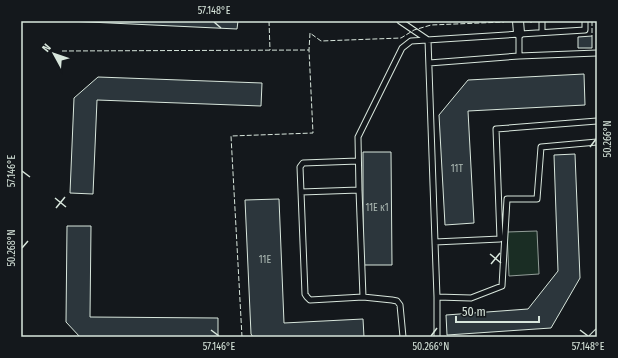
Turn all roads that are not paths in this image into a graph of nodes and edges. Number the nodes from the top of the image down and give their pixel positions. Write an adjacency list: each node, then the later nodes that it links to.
1 (400, 21): 7 (lane)
2 (518, 21): 6 (street)
3 (542, 21): 5 (lane)
4 (585, 21): 5 (lane)
5 (542, 32): 6 (lane)
6 (519, 33): 7 (lane); 9 (lane)
7 (428, 40): 10 (lane); 13 (lane)
8 (597, 53): 9 (lane)
9 (519, 56): 10 (lane)
10 (429, 63): 16 (lane)
11 (597, 121): 16 (lane)
12 (597, 142): 18 (lane)
13 (358, 161): 14 (lane); 15 (lane)
14 (359, 190): 15 (lane); 17 (lane)
15 (301, 192): 17 (lane)
16 (435, 242): 18 (lane)
17 (363, 297): 20 (lane)
18 (437, 297): 21 (lane)
19 (597, 332): 22 (lane)
20 (402, 337)
21 (437, 337)
22 (592, 337)

